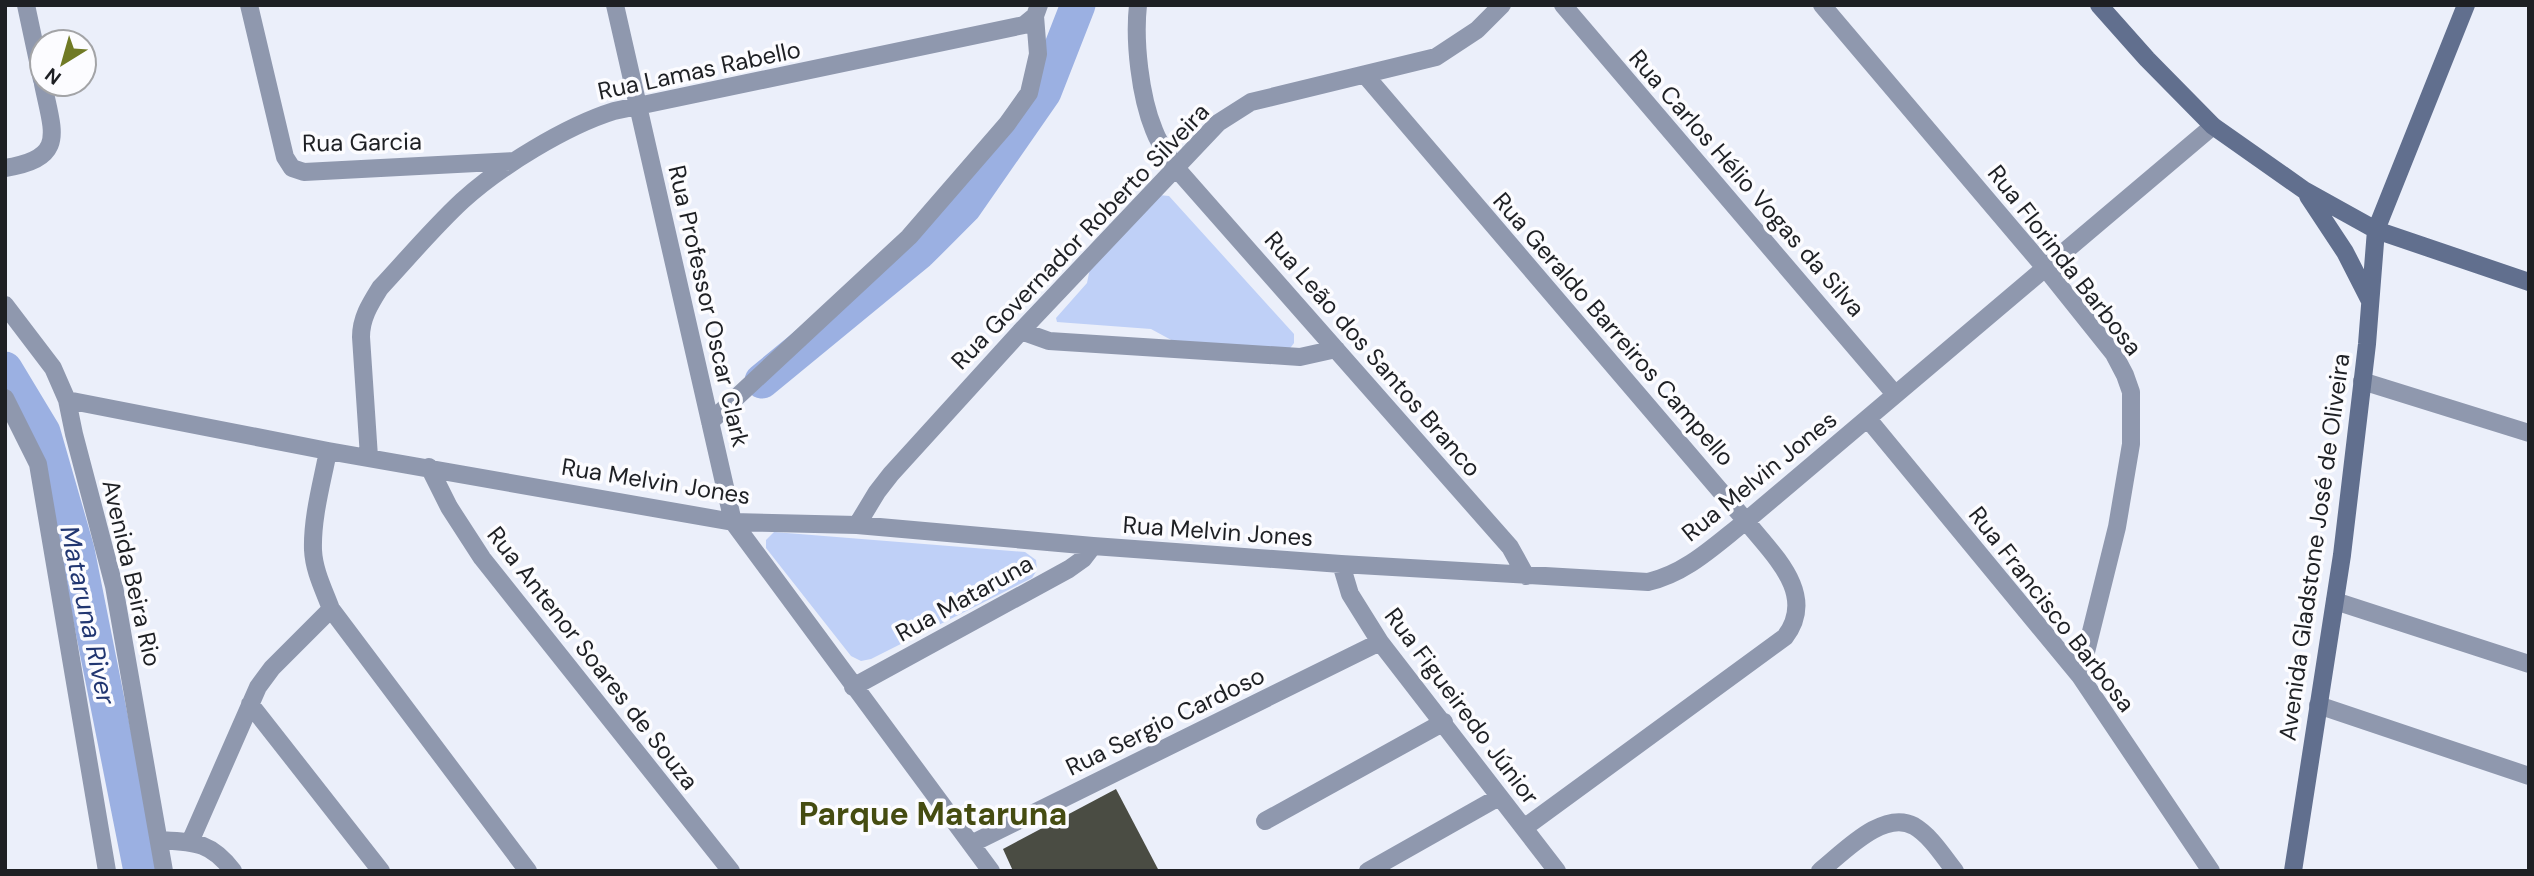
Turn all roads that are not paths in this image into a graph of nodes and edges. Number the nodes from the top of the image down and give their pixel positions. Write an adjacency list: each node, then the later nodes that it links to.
1 (26, 5): 11 (street)
2 (249, 5): 16 (street, Rua Garcia)
3 (615, 5): 14 (street, Rua Professor Oscar Clark)
4 (1138, 5): 17 (street, Rua Leão dos Santos Branco)
5 (1503, 5): 12 (street, Rua Governador Roberto Silveira)
6 (1563, 5): 28 (street, Rua Carlos Hélio Vogas da Silva)
7 (1822, 5): 21 (street, Rua Florinda Barbosa)
8 (2099, 5): 15 (main road)
9 (2466, 5): 20 (main road, Avenida Gladstone José de Oliveira)
10 (1037, 11): 14 (street, Rua Lamas Rabello); 32 (street)
11 (31, 28)
12 (1365, 75): 17 (street, Rua Governador Roberto Silveira); 37 (street, Rua Geraldo Barreiros Campello)
13 (45, 98): 18 (street)
14 (638, 108): 16 (street, Rua Lamas Rabello); 32 (street, Rua Professor Oscar Clark)
15 (2213, 126): 19 (main road); 21 (street, Rua Melvin Jones)
16 (518, 161): 35 (street, Rua Lamas Rabello)
17 (1176, 168): 25 (street, Rua Governador Roberto Silveira); 26 (street, Rua Leão dos Santos Branco)
18 (5, 169)
19 (2304, 190): 20 (main road); 23 (main road)
20 (2376, 230): 22 (main road); 23 (main road, Avenida Gladstone José de Oliveira)
21 (2046, 269): 28 (street, Rua Melvin Jones); 47 (street, Rua Florinda Barbosa)
22 (2529, 282)
23 (2370, 302): 27 (main road, Avenida Gladstone José de Oliveira)
24 (5, 306): 30 (street, Avenida Beira Rio)
25 (1021, 331): 26 (street); 39 (street, Rua Governador Roberto Silveira)
26 (1336, 349): 42 (street, Rua Leão dos Santos Branco)
27 (2362, 381): 33 (street); 43 (main road, Avenida Gladstone José de Oliveira)
28 (1895, 393): 31 (street, Rua Melvin Jones)
29 (5, 398): 59 (street)
30 (67, 400): 34 (street, Rua Melvin Jones); 56 (street, Avenida Beira Rio)
31 (1868, 419): 37 (street, Rua Melvin Jones); 47 (street, Rua Francisco Barbosa)
32 (710, 422): 38 (street, Rua Professor Oscar Clark)
33 (2529, 433)
34 (328, 451): 35 (street, Rua Melvin Jones); 44 (street)
35 (369, 457): 36 (street, Rua Melvin Jones)
36 (429, 467): 38 (street, Rua Melvin Jones); 64 (street, Rua Antenor Soares de Souza)
37 (1746, 521): 42 (street, Rua Melvin Jones); 55 (street, Rua Geraldo Barreiros Campello)
38 (733, 522): 39 (street, Rua Melvin Jones); 48 (street, Rua Professor Oscar Clark)
39 (857, 525): 40 (street, Rua Melvin Jones)
40 (1093, 546): 41 (street, Rua Melvin Jones); 48 (street, Rua Mataruna)
41 (1341, 564): 42 (street, Rua Melvin Jones); 45 (street, Rua Figueiredo Júnior)
42 (1526, 576)
43 (2335, 601): 46 (street); 50 (main road, Avenida Gladstone José de Oliveira)
44 (331, 609): 49 (street); 63 (street)
45 (1380, 642): 51 (street, Rua Figueiredo Júnior); 58 (street, Rua Sergio Cardoso)
46 (2529, 664)
47 (2080, 676): 70 (street, Rua Francisco Barbosa)
48 (853, 687): 58 (street, Rua Professor Oscar Clark)
49 (250, 704): 57 (street); 62 (street)
50 (2318, 705): 52 (street); 71 (main road, Avenida Gladstone José de Oliveira)
51 (1444, 722): 53 (street, Rua Figueiredo Júnior); 54 (street)
52 (2529, 776)
53 (1499, 797): 55 (street, Rua Figueiredo Júnior); 66 (street)
54 (1265, 821)
55 (1524, 828): 67 (street, Rua Figueiredo Júnior)
56 (160, 840): 57 (street); 60 (street, Avenida Beira Rio)
57 (190, 842): 61 (street)
58 (971, 844): 65 (street, Rua Professor Oscar Clark)
59 (107, 871)
60 (164, 871)
61 (233, 871)
62 (381, 871)
63 (528, 871)
64 (731, 871)
65 (991, 871)
66 (1368, 871)
67 (1557, 871)
68 (1820, 871): 69 (street)
69 (1955, 871)
70 (2211, 871)
71 (2293, 871)

